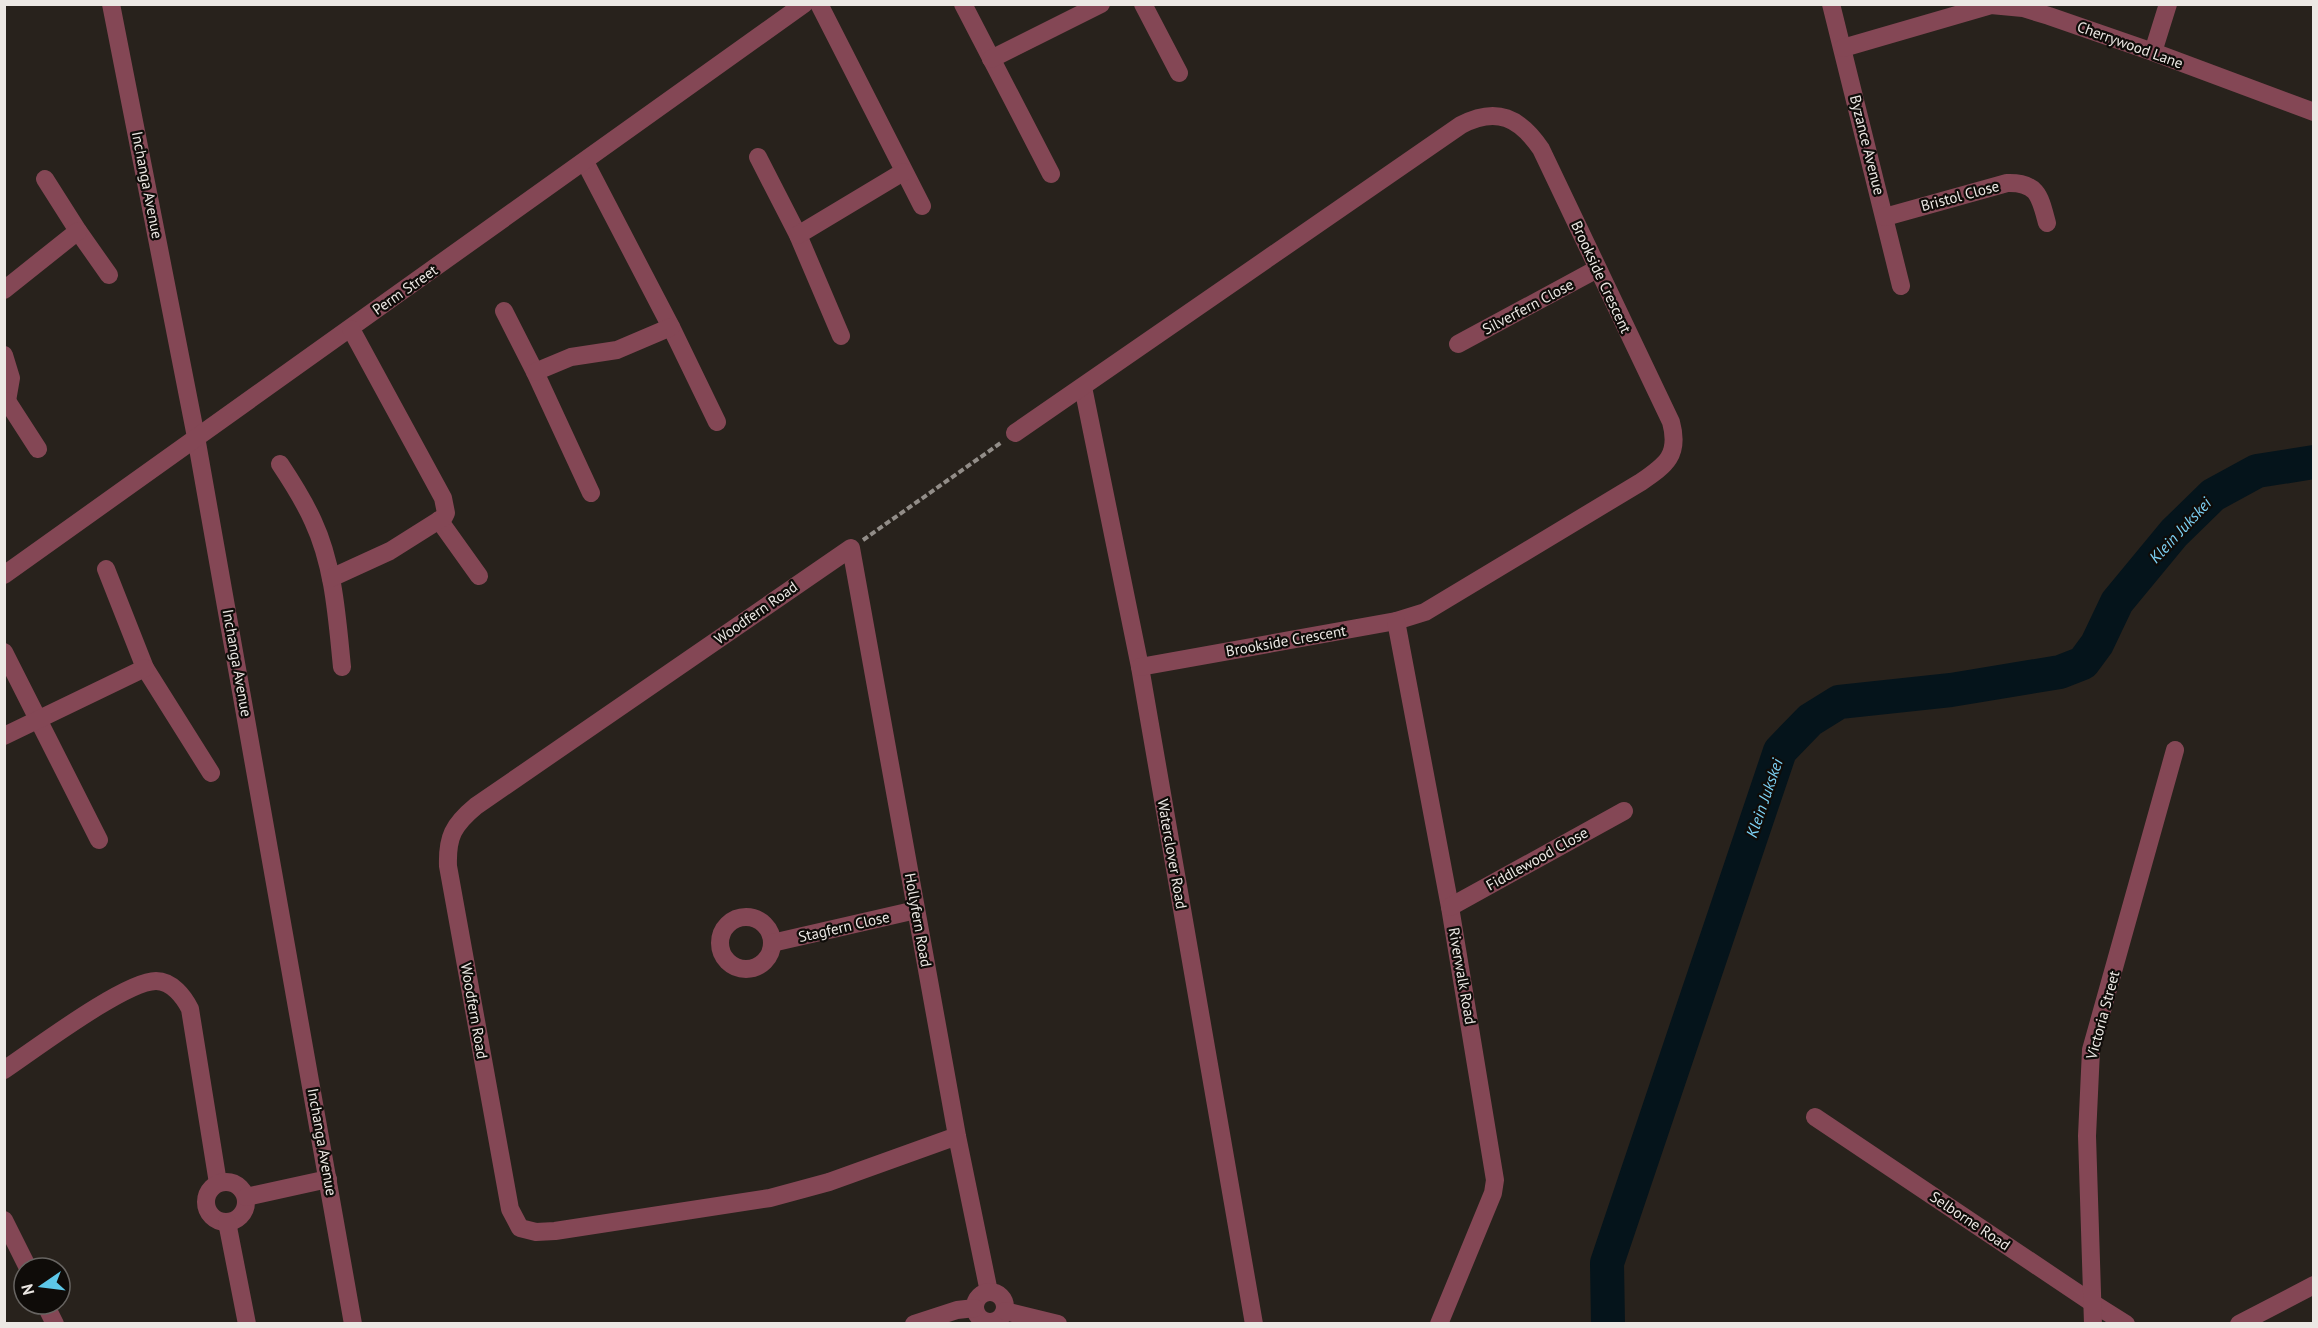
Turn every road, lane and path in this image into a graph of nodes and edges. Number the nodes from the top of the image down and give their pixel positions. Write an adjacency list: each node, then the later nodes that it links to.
1 (111, 4): 40 (street, Inchanga Avenue)
2 (804, 4): 16 (street, Perm Street)
3 (819, 4): 17 (street)
4 (963, 4): 12 (street)
5 (1101, 4): 12 (street)
6 (1143, 4): 13 (street)
7 (1831, 4): 10 (street, Byzance Avenue)
8 (2168, 4): 11 (street)
9 (1990, 5): 10 (street, Cherrywood Lane); 11 (street, Cherrywood Lane)
10 (1843, 48): 21 (street, Byzance Avenue)
11 (2153, 52): 14 (street, Cherrywood Lane)
12 (991, 58): 18 (street)
13 (1179, 73)
14 (2312, 108)
15 (758, 157): 24 (street)
16 (585, 162): 30 (street); 31 (street, Perm Street)
17 (903, 172): 20 (street); 24 (street)
18 (1051, 174)
19 (45, 179): 23 (street)
20 (922, 206)
21 (1885, 217): 22 (street, Bristol Close); 27 (street, Byzance Avenue)
22 (2047, 223)
23 (78, 231): 26 (street); 28 (street)
24 (798, 235): 32 (street)
25 (1597, 270): 33 (street, Silverfern Close); 36 (street, Brookside Crescent); 50 (street, Brookside Crescent)
26 (109, 275)
27 (1900, 286)
28 (4, 290)
29 (504, 312): 35 (street)
30 (671, 327): 35 (street); 38 (street)
31 (351, 328): 40 (street, Perm Street); 44 (street)
32 (841, 336)
33 (1458, 344)
34 (4, 355): 37 (street)
35 (535, 372): 43 (street)
36 (1083, 387): 39 (street, Brookside Crescent); 53 (street, Waterclover Road)
37 (5, 402): 41 (street)
38 (717, 422)
39 (1015, 434): 45 (path)
40 (196, 437): 47 (street, Perm Street); 67 (street, Inchanga Avenue)
41 (39, 449)
42 (280, 464): 49 (street)
43 (591, 493)
44 (439, 520): 48 (street); 49 (street)
45 (851, 548): 62 (street, Hollyfern Road); 66 (street, Woodfern Road)
46 (106, 569): 54 (street)
47 (4, 575)
48 (479, 576)
49 (332, 578): 52 (street)
50 (1396, 621): 53 (street, Brookside Crescent); 61 (street, Riverwalk Road)
51 (4, 652): 55 (street)
52 (342, 667)
53 (1140, 667): 82 (street, Waterclover Road)
54 (145, 668): 55 (street); 58 (street)
55 (39, 719): 56 (street); 60 (street)
56 (4, 736)
57 (2175, 750): 75 (street, Victoria Street)
58 (211, 773)
59 (1624, 811): 61 (street, Fiddlewood Close)
60 (99, 840)
61 (1450, 907): 83 (street, Riverwalk Road)
62 (916, 910): 63 (street, Stagfern Close); 66 (street, Hollyfern Road)
63 (772, 943)
64 (4, 1070): 68 (street)
65 (1815, 1117): 75 (street, Selborne Road)
66 (957, 1136): 74 (street, Hollyfern Road)
67 (328, 1179): 69 (street); 79 (street, Inchanga Avenue)
68 (218, 1183): 69 (street); 71 (street)
69 (246, 1197): 71 (street)
70 (4, 1220): 72 (street)
71 (227, 1222): 78 (street)
72 (22, 1256)
73 (2313, 1285): 86 (street)
74 (989, 1292): 76 (street); 77 (street)
75 (2091, 1302): 84 (street, Victoria Street); 85 (street, Selborne Road)
76 (975, 1308): 77 (street); 80 (street)
77 (995, 1319): 81 (street)
78 (247, 1323)
79 (352, 1323)
80 (914, 1323)
81 (1058, 1323)
82 (1254, 1323)
83 (1440, 1323)
84 (2093, 1323)
85 (2126, 1323)
86 (2239, 1323)

